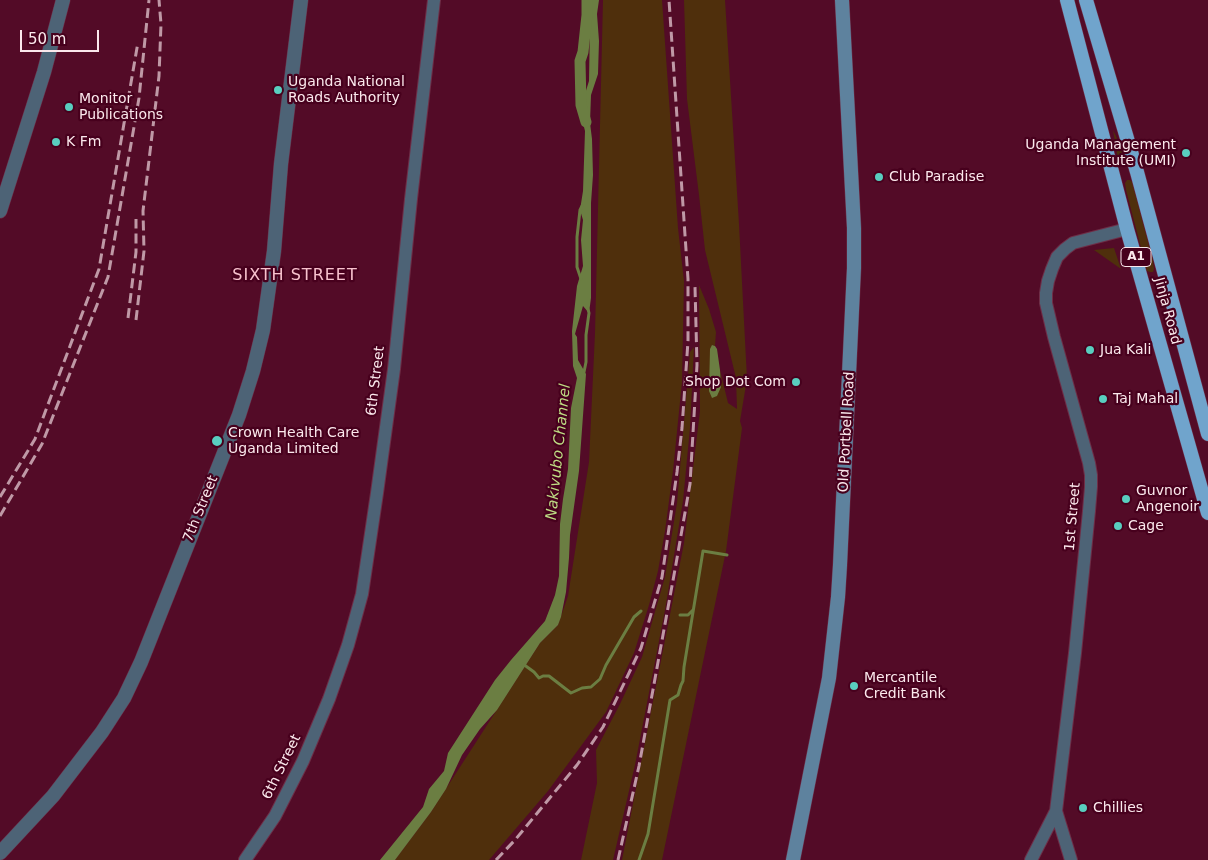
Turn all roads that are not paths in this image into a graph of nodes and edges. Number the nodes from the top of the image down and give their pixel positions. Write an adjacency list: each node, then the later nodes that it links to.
1 (63, 0): 9 (street)
2 (301, 0): 16 (street, 7th Street)
3 (434, 0): 17 (street, 6th Street)
4 (842, 0): 18 (main road, Old Portbell Road)
5 (1067, 0): 8 (highway, Jinja Road / A1)
6 (1086, 0): 7 (highway, Jinja Road / A1)
7 (1137, 172): 8 (highway); 11 (highway, Jinja Road / A1)
8 (1114, 180): 10 (highway, Jinja Road / A1)
9 (0, 211)
10 (1127, 229): 12 (highway, Jinja Road / A1); 15 (street, 1st Street)
11 (1164, 269): 12 (highway); 13 (highway, Jinja Road / A1)
12 (1141, 277): 14 (highway, Jinja Road / A1)
13 (1208, 434)
14 (1208, 513)
15 (1056, 811): 19 (street); 20 (street, 1st Street)
16 (0, 852)
17 (246, 860)
18 (793, 860)
19 (1031, 860)
20 (1071, 860)

